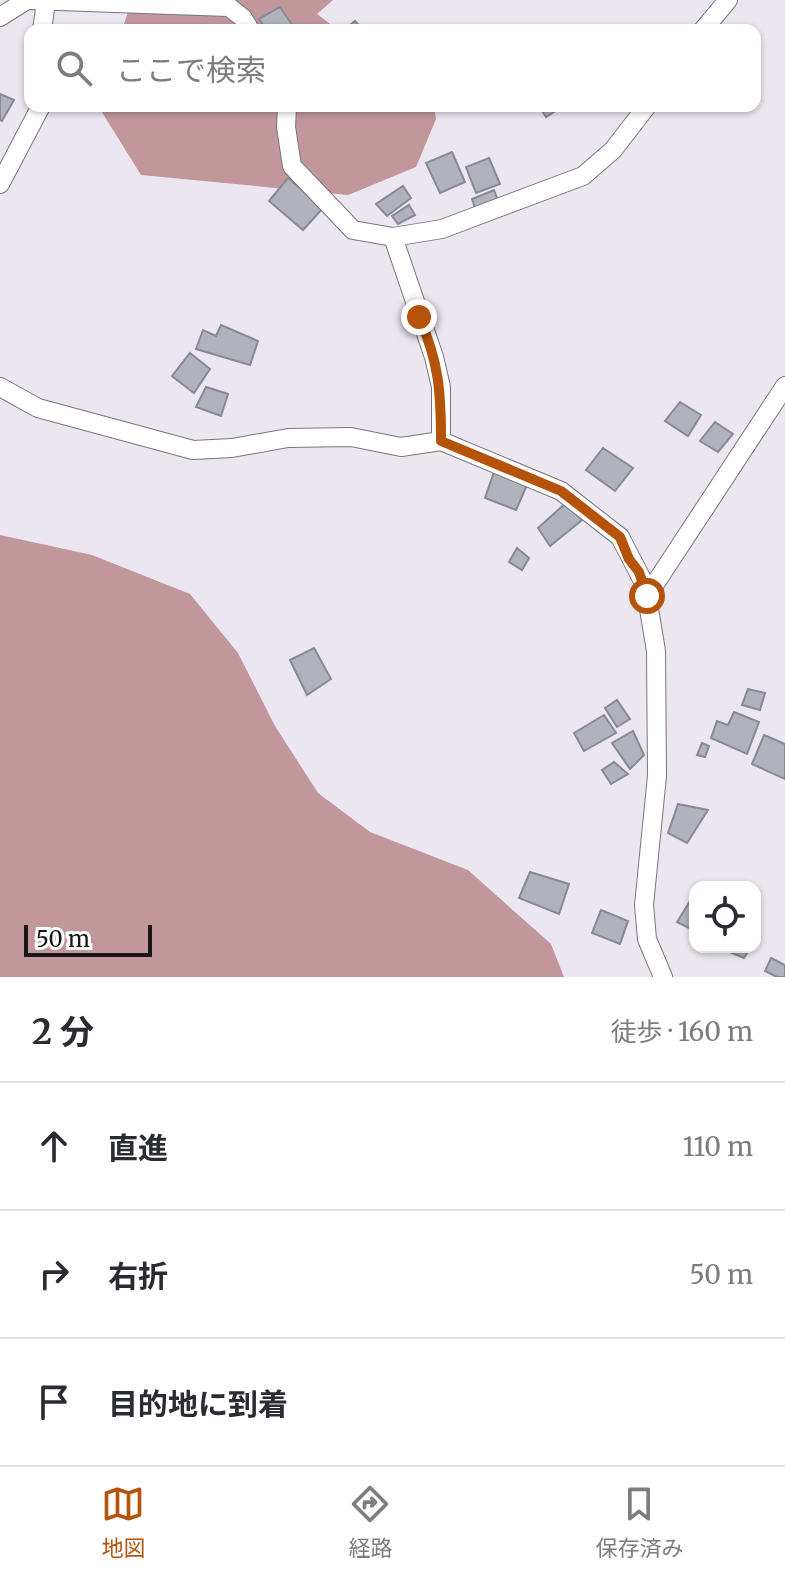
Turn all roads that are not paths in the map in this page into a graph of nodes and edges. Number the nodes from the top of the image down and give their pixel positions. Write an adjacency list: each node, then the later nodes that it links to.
1 (728, 0): 6 (street)
2 (34, 1): 3 (street); 4 (street); 5 (street)
3 (0, 17)
4 (40, 24)
5 (246, 24)
6 (708, 24)
7 (38, 112): 10 (street)
8 (287, 112): 11 (street)
9 (642, 112): 11 (street)
10 (0, 184)
11 (393, 237): 14 (street)
12 (785, 386): 15 (street)
13 (0, 387): 14 (street)
14 (441, 441): 15 (street)
15 (647, 596): 16 (street)
16 (663, 977)

